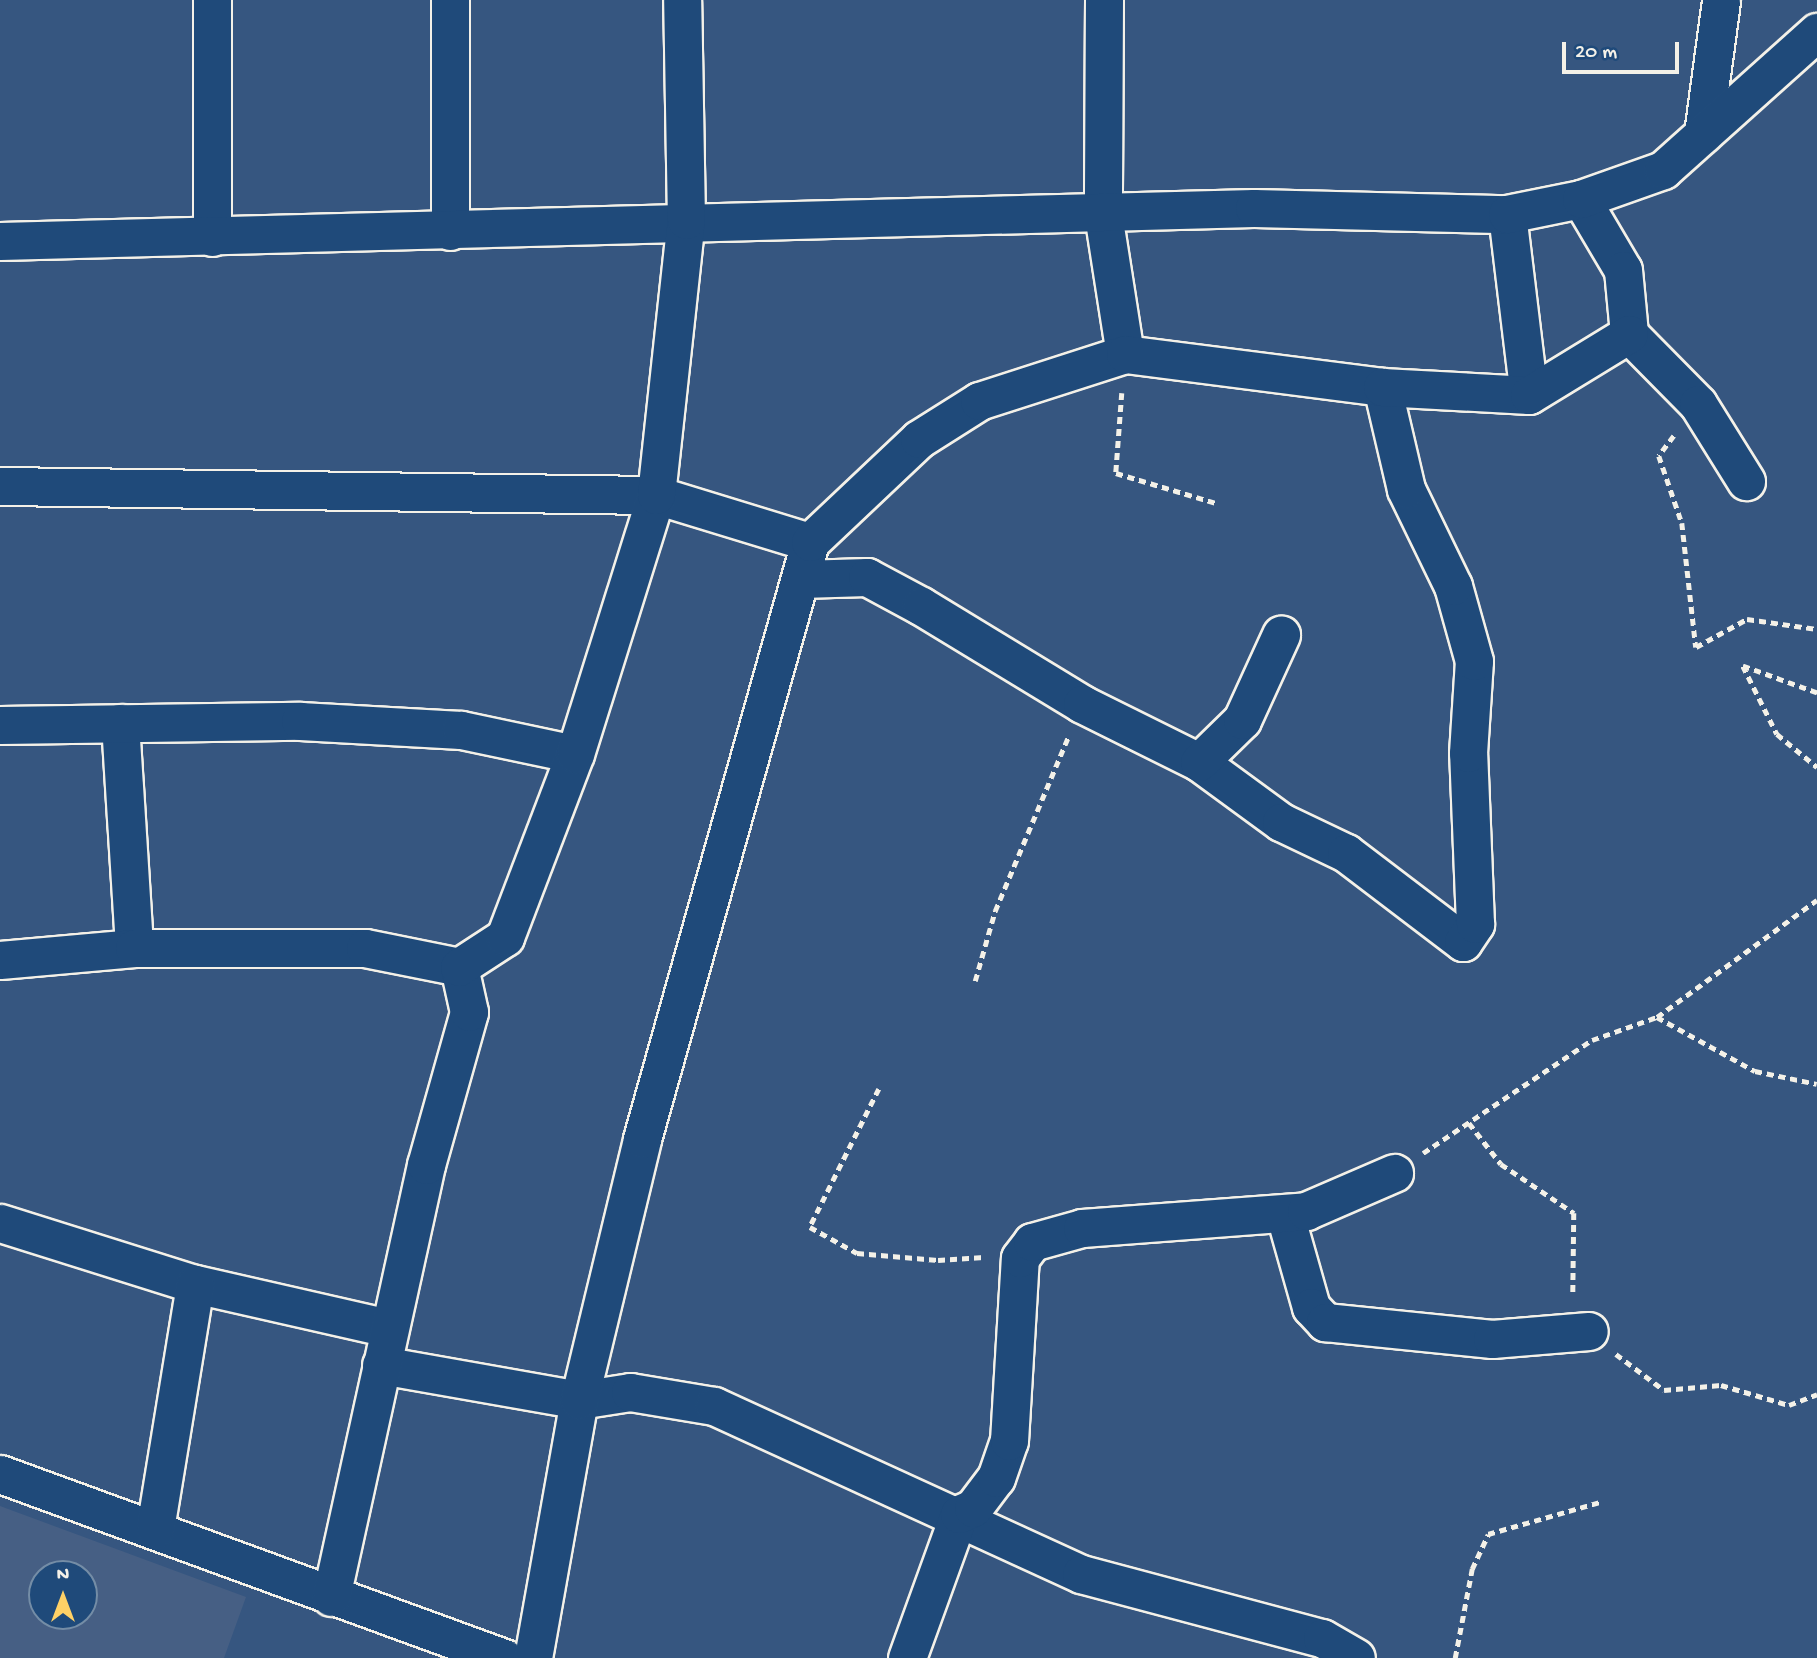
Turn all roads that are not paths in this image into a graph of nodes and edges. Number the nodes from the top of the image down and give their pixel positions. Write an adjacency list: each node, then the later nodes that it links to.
1 (212, 0): 15 (street)
2 (450, 0): 14 (street)
3 (682, 0): 13 (street)
4 (1104, 0): 12 (street)
5 (1720, 0): 8 (street)
6 (1734, 0): 8 (street)
7 (1817, 32): 9 (street)
8 (1714, 47): 9 (street)
9 (1703, 134): 10 (street)
10 (1581, 199): 11 (street); 17 (street)
11 (1507, 214): 12 (street); 20 (street)
12 (1103, 215): 13 (street); 18 (street)
13 (686, 220): 14 (street); 23 (street)
14 (450, 231): 15 (street)
15 (212, 237): 16 (street)
16 (0, 241)
17 (1629, 334): 20 (street); 21 (street)
18 (1125, 354): 19 (street); 24 (street)
19 (1382, 387): 20 (street); 30 (street)
20 (1529, 395)
21 (1746, 481)
22 (0, 486): 23 (street)
23 (656, 495): 24 (street); 29 (street)
24 (810, 542): 25 (street)
25 (801, 579): 30 (street); 41 (street)
26 (1281, 635): 30 (street)
27 (120, 723): 28 (street); 29 (street); 31 (street)
28 (0, 725)
29 (575, 754): 33 (street)
30 (1199, 762)
31 (134, 948): 32 (street); 33 (street)
32 (0, 960)
33 (459, 967): 38 (street)
34 (1394, 1173): 35 (street)
35 (1284, 1215): 39 (street); 43 (street)
36 (0, 1223): 37 (street)
37 (195, 1284): 38 (street); 44 (street)
38 (388, 1328): 40 (street)
39 (1581, 1332)
40 (381, 1364): 41 (street); 45 (street)
41 (579, 1400): 43 (street); 47 (street)
42 (0, 1475): 44 (street)
43 (959, 1514): 48 (street); 49 (street)
44 (155, 1529): 45 (street)
45 (331, 1597): 46 (street)
46 (504, 1658)
47 (533, 1658)
48 (907, 1658)
49 (1356, 1658)

